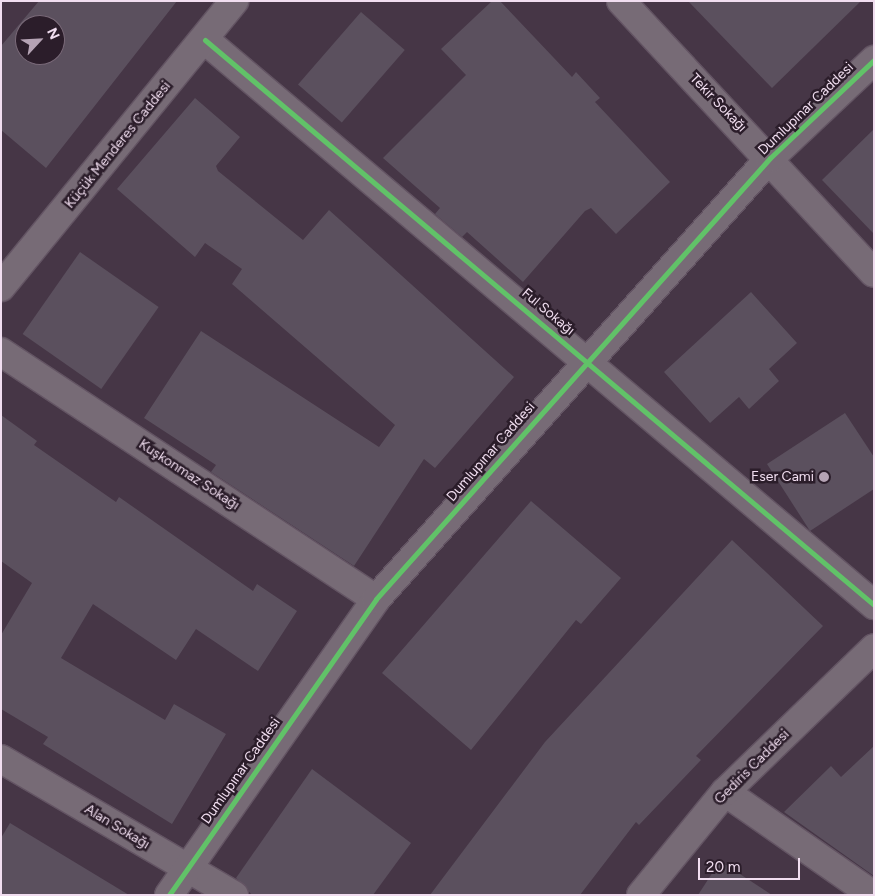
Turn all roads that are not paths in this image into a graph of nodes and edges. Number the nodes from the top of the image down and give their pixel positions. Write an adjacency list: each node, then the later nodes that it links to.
1 (234, 1): 3 (street, Küçük Menderes Caddesi)
2 (621, 1): 5 (street, Tekir Sokağı)
3 (205, 40): 7 (street, Küçük Menderes Caddesi); 9 (street, Ful Sokağı)
4 (874, 60): 5 (street, Dumlupınar Caddesi)
5 (770, 158): 6 (street, Tekir Sokağı); 9 (street, Dumlupınar Caddesi)
6 (874, 273)
7 (1, 287)
8 (1, 352): 10 (street, Kuşkonmaz Sokağı)
9 (587, 360): 10 (street, Dumlupınar Caddesi); 11 (street, Ful Sokağı)
10 (376, 599): 15 (street, Dumlupınar Caddesi)
11 (874, 605)
12 (874, 648): 14 (street, Gediris Caddesi)
13 (1, 758): 15 (street, Alan Sokağı)
14 (725, 792): 18 (street, Gediris Caddesi); 19 (street)
15 (187, 868): 16 (street, Dumlupınar Caddesi); 17 (street, Alan Sokağı)
16 (169, 895)
17 (234, 895)
18 (641, 895)
19 (873, 895)

